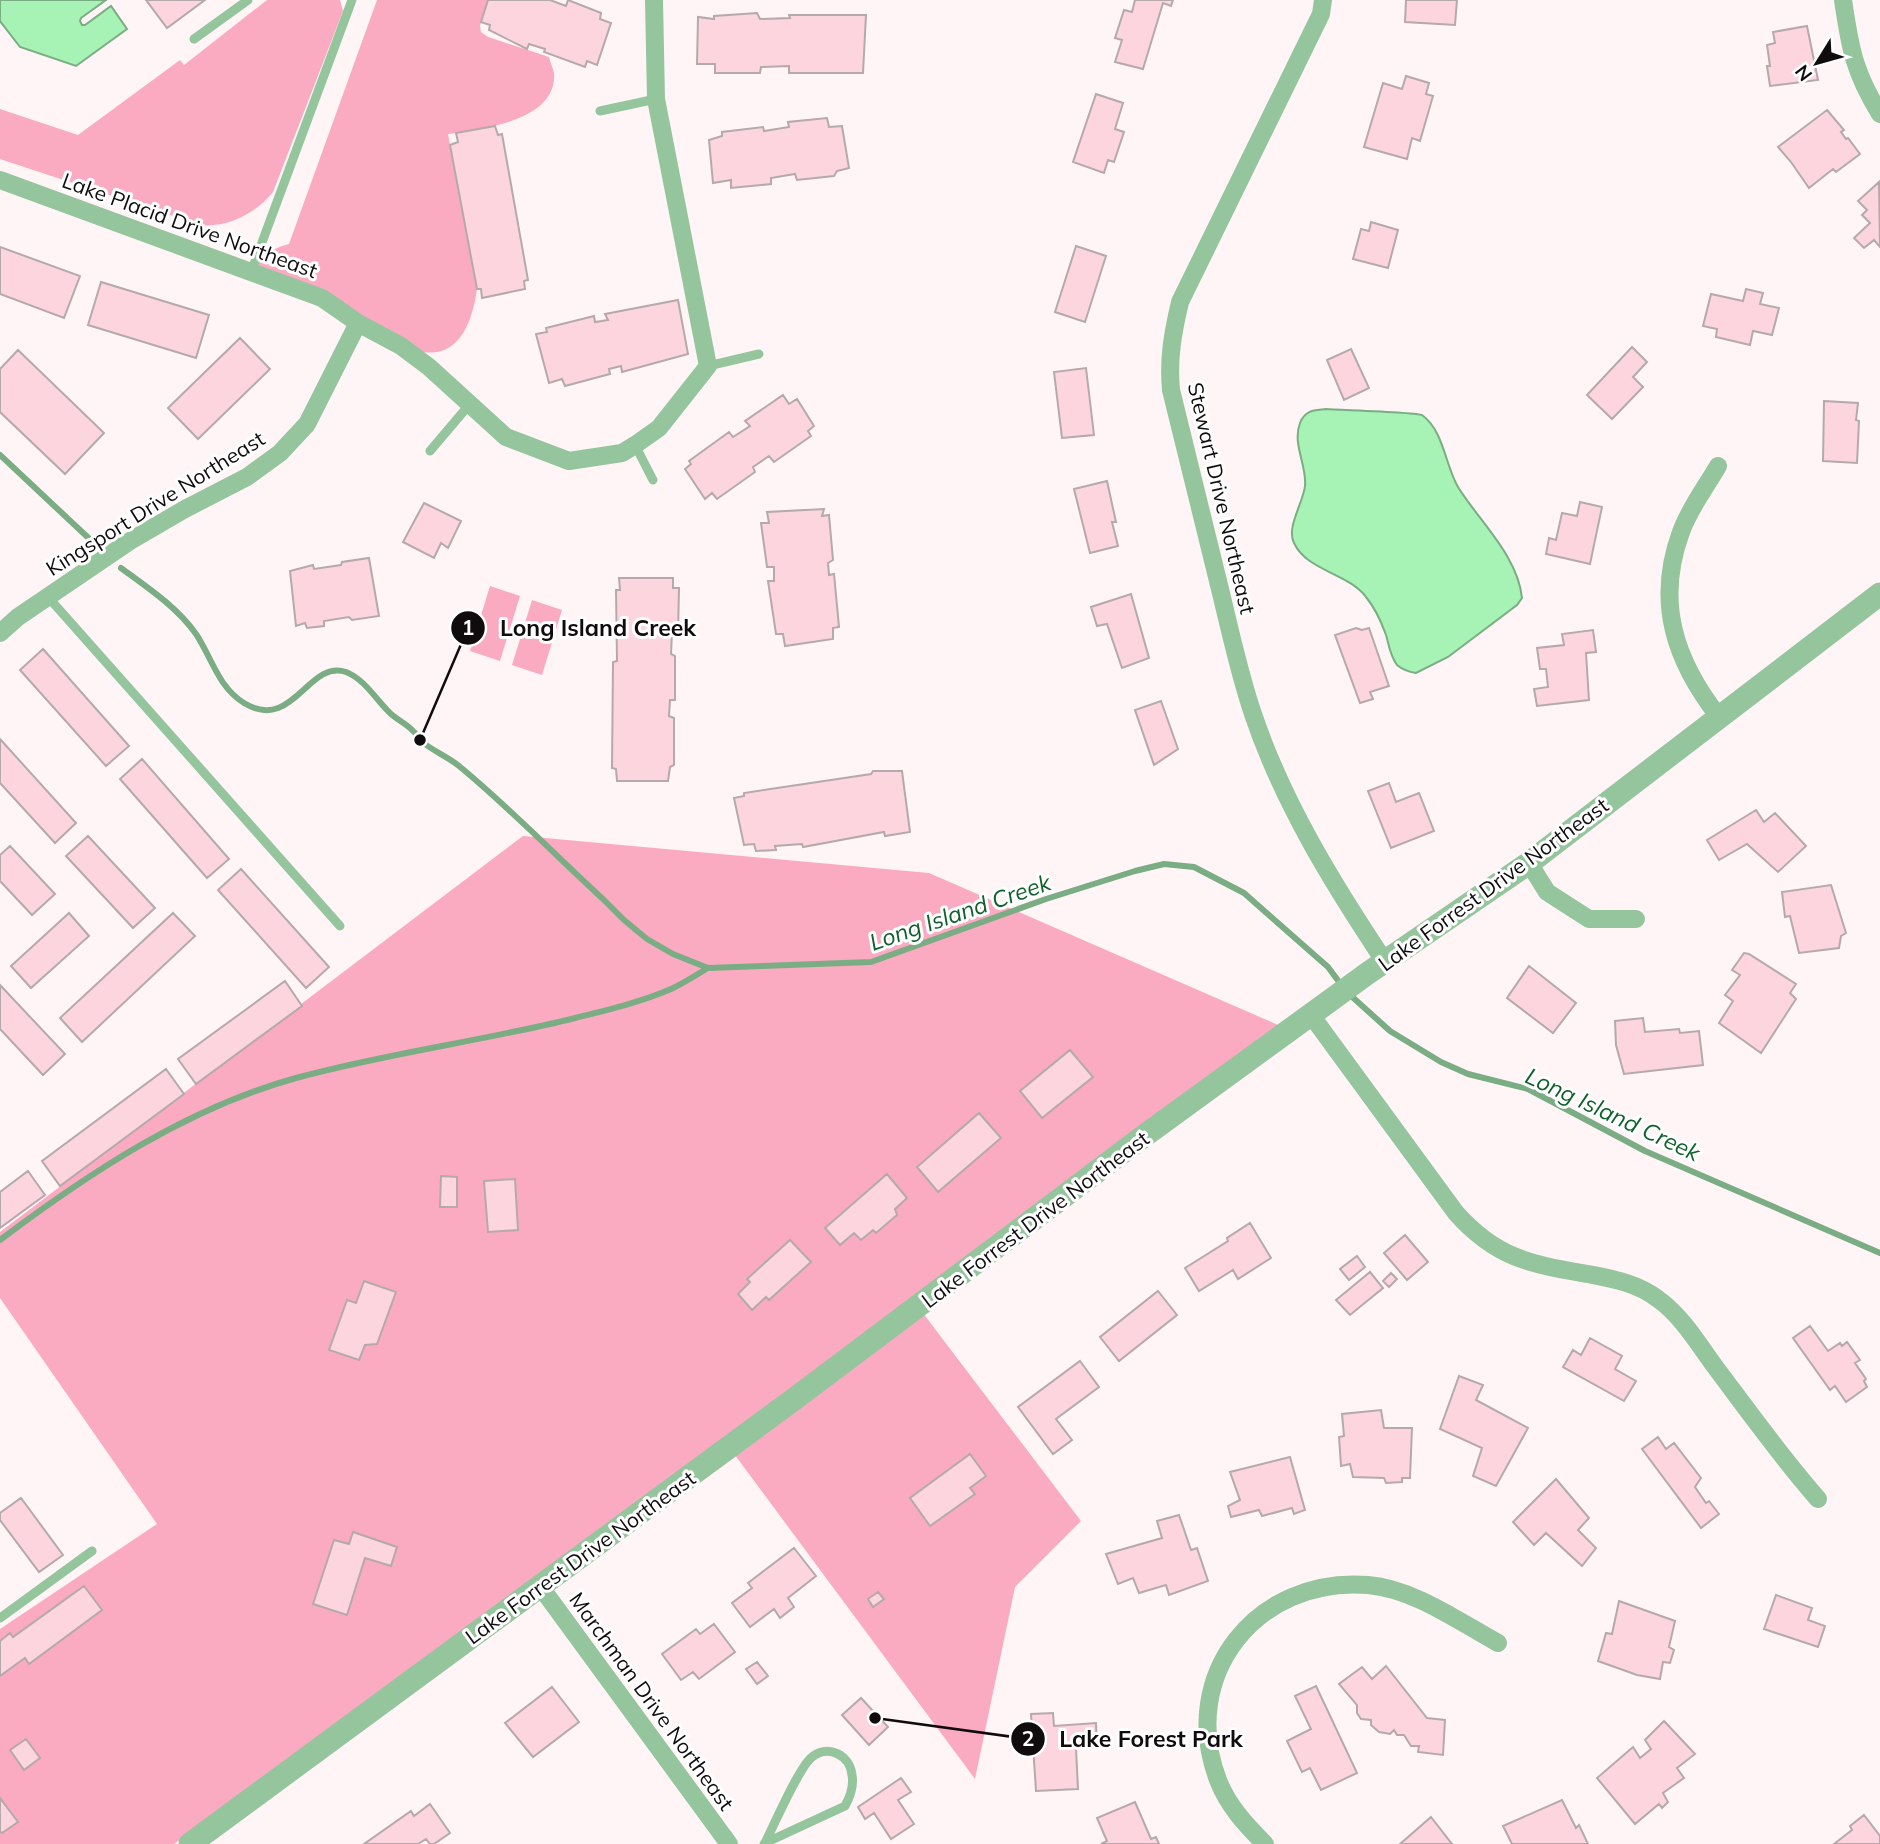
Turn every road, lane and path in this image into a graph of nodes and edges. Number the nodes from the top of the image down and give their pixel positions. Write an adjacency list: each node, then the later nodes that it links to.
1 (248, 0): 6 (lane)
2 (352, 0): 11 (lane)
3 (654, 0): 7 (street)
4 (1323, 0): 27 (street, Stewart Drive Northeast)
5 (1843, 0): 9 (street)
6 (194, 38)
7 (656, 99): 8 (lane); 14 (street)
8 (600, 111)
9 (1880, 114)
10 (0, 180): 11 (street, Lake Placid Drive Northeast)
11 (251, 272): 12 (street, Lake Placid Drive Northeast)
12 (358, 323): 15 (street, Lake Placid Drive Northeast); 21 (street, Kingsport Drive Northeast)
13 (760, 354): 14 (lane)
14 (708, 366): 16 (street, Lake Placid Drive Northeast)
15 (469, 405): 16 (street, Lake Placid Drive Northeast); 17 (lane)
16 (635, 445): 19 (lane)
17 (430, 451)
18 (1718, 466): 23 (street)
19 (653, 480)
20 (1880, 594): 23 (street, Lake Forrest Drive Northeast)
21 (48, 597): 22 (street, Kingsport Drive Northeast); 26 (lane)
22 (0, 633)
23 (1719, 717): 24 (street, Lake Forrest Drive Northeast)
24 (1529, 863): 25 (street); 27 (street, Lake Forrest Drive Northeast)
25 (1636, 919)
26 (340, 926)
27 (1377, 968): 28 (street, Lake Forrest Drive Northeast)
28 (1311, 1015): 29 (street); 31 (street, Lake Forrest Drive Northeast)
29 (1818, 1499)
30 (92, 1551): 32 (lane)
31 (540, 1586): 35 (street, Lake Forrest Drive Northeast); 36 (street, Marchman Drive Northeast)
32 (0, 1618)
33 (1498, 1643): 37 (street)
34 (765, 1843): 34 (lane)
35 (190, 1844)
36 (729, 1844)
37 (1265, 1844)

